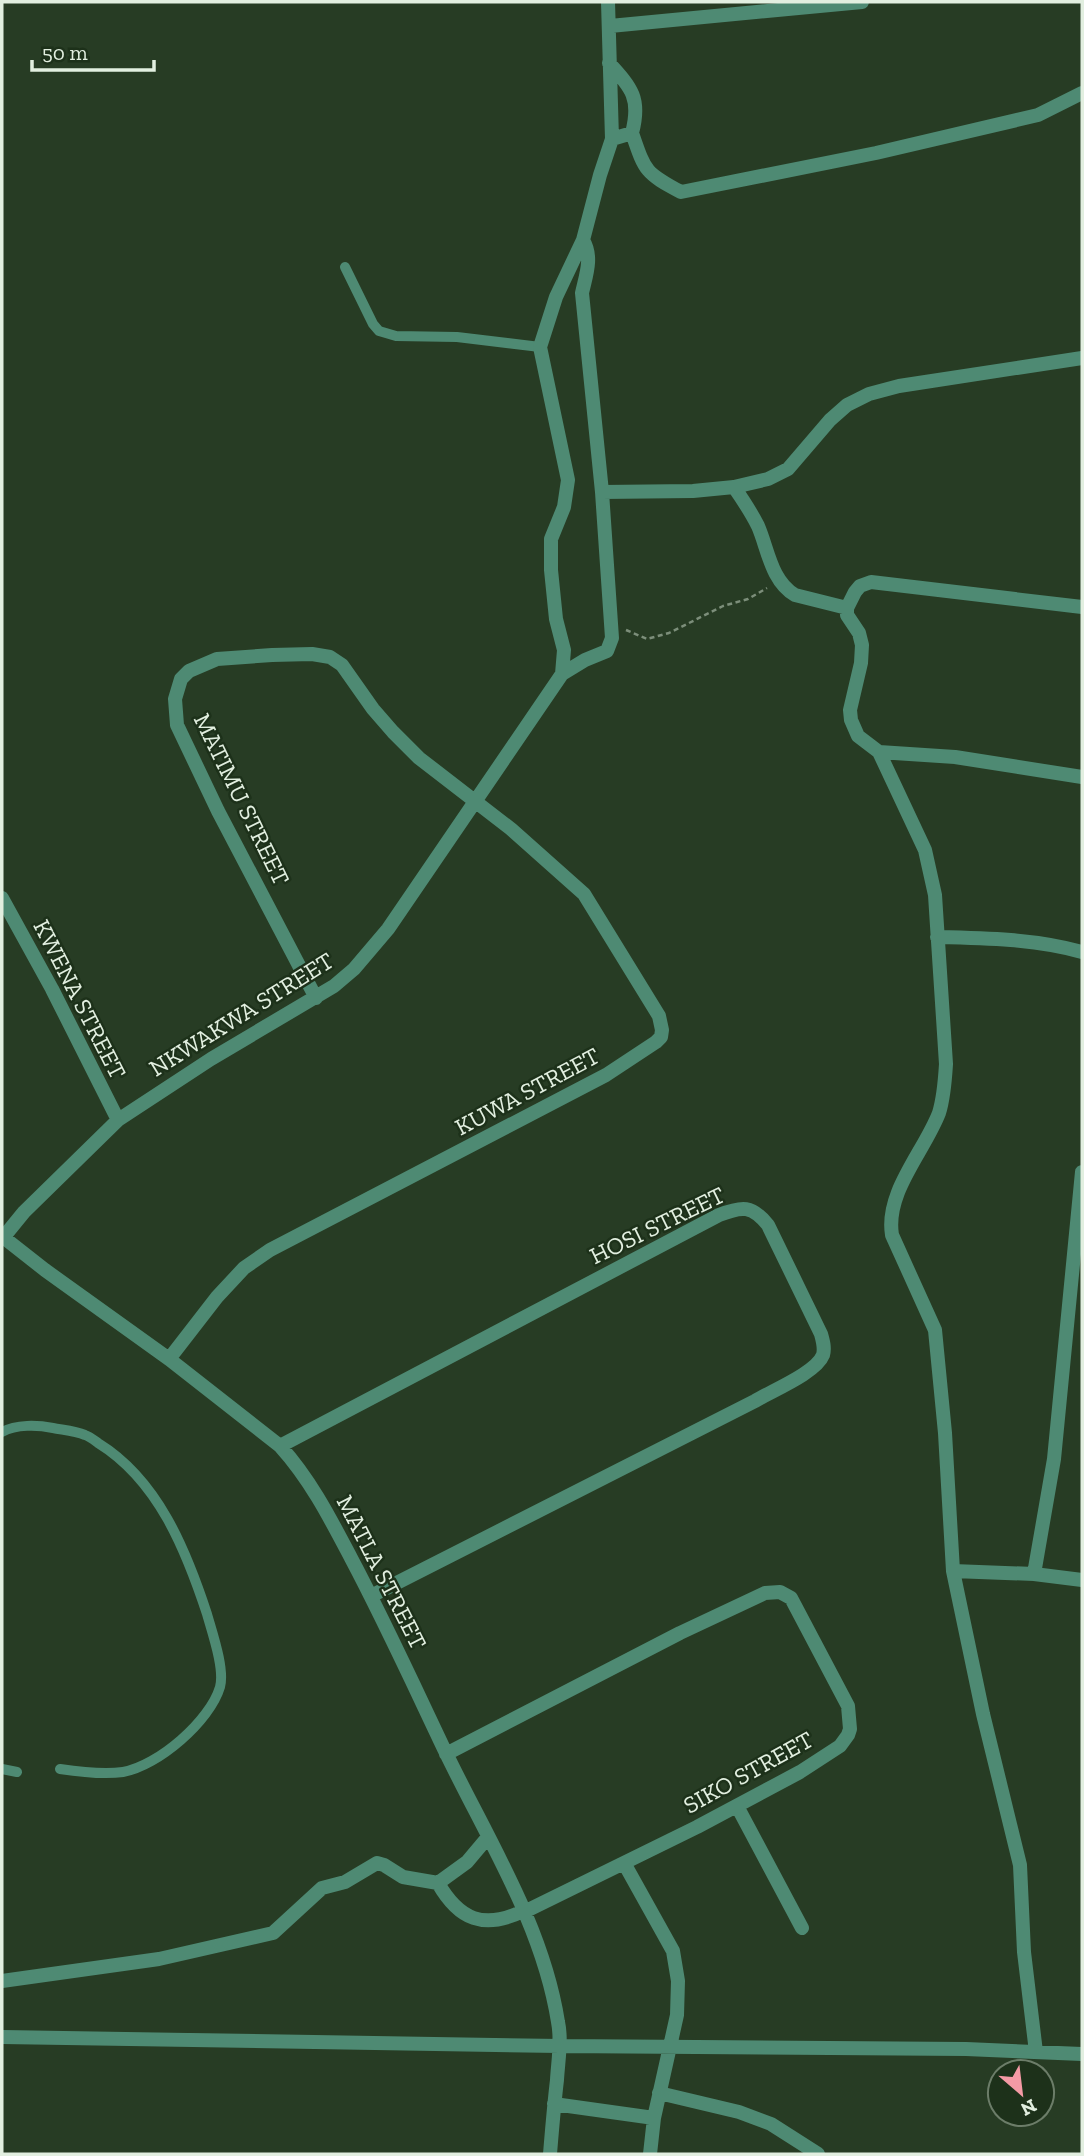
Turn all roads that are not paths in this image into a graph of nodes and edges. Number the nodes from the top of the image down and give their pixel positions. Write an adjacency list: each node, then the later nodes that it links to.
1 (608, 2): 3 (street)
2 (862, 2): 3 (street)
3 (610, 26): 4 (street)
4 (610, 63): 6 (street); 7 (street)
5 (1082, 93): 6 (street)
6 (632, 133): 7 (street)
7 (612, 139): 8 (street)
8 (583, 240): 10 (street); 12 (street)
9 (345, 267): 10 (lane)
10 (540, 347): 16 (street)
11 (1082, 358): 13 (street)
12 (601, 486): 13 (street); 16 (street)
13 (734, 487): 15 (street)
14 (1082, 607): 15 (street)
15 (847, 608): 17 (street)
16 (562, 674): 19 (street, NKWAKWA STREET)
17 (879, 752): 18 (street); 21 (street)
18 (1082, 777)
19 (476, 803): 23 (street, NKWAKWA STREET); 23 (street, MATIMU STREET); 27 (street, KUWA STREET)
20 (2, 898): 24 (street, KWENA STREET)
21 (937, 937): 22 (street); 30 (street)
22 (1082, 951)
23 (316, 998): 24 (street, NKWAKWA STREET)
24 (118, 1120): 26 (street, NKWAKWA STREET)
25 (1082, 1172): 31 (street)
26 (2, 1238): 27 (street, MATLA STREET)
27 (169, 1359): 29 (street, MATLA STREET)
28 (2, 1432): 36 (lane)
29 (280, 1446): 33 (street, MATLA STREET); 33 (street, HOSI STREET)
30 (953, 1571): 31 (street); 48 (street)
31 (1034, 1574): 32 (street)
32 (1082, 1580)
33 (371, 1596): 34 (street, MATLA STREET)
34 (446, 1754): 38 (street, SIKO STREET); 39 (street, MATLA STREET)
35 (2, 1769): 37 (lane)
36 (60, 1769)
37 (17, 1772)
38 (737, 1806): 40 (street, SIKO STREET); 43 (street)
39 (488, 1837): 41 (street); 42 (street, MATLA STREET)
40 (624, 1863): 42 (street, SIKO STREET); 47 (street)
41 (438, 1884): 42 (street, SIKO STREET); 44 (street)
42 (523, 1911): 46 (street, MATLA STREET)
43 (802, 1928)
44 (2, 1982)
45 (2, 2037): 46 (street)
46 (560, 2046): 47 (street); 51 (street, MATLA STREET)
47 (669, 2047): 48 (street); 50 (street)
48 (1036, 2052): 49 (street)
49 (1082, 2054)
50 (659, 2093): 52 (street); 55 (street)
51 (554, 2104): 52 (street); 53 (street, MATLA STREET)
52 (654, 2118): 54 (street)
53 (550, 2154)
54 (650, 2154)
55 (818, 2154)

